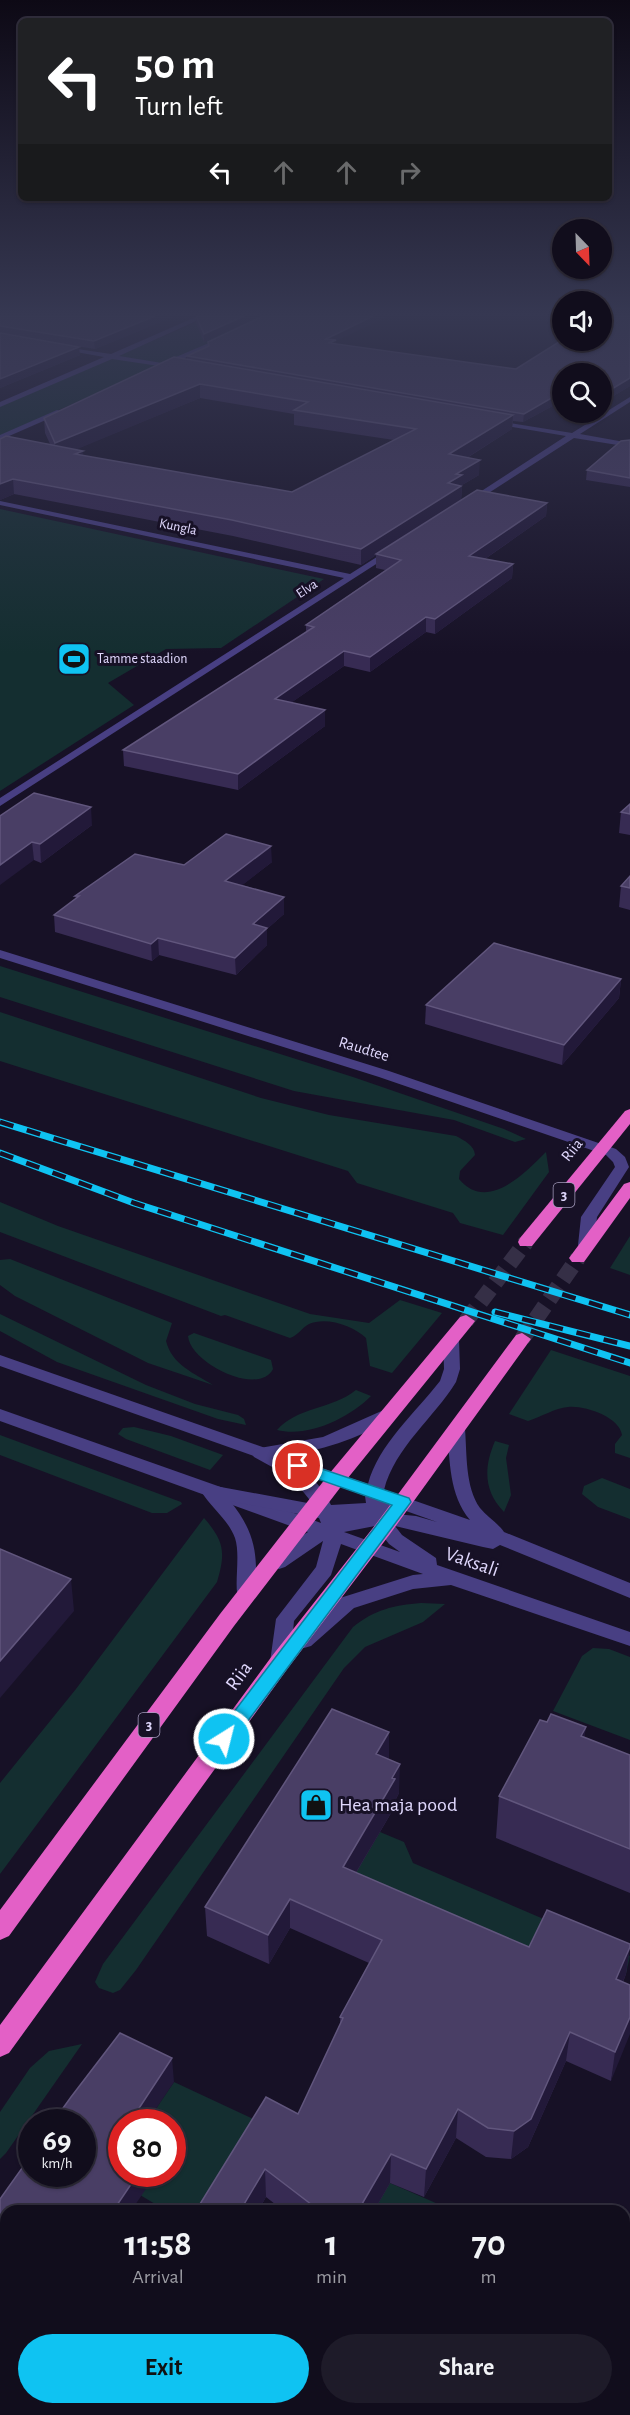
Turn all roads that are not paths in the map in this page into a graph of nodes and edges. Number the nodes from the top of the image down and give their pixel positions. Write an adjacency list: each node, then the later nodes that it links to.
1 (21, 429): 5 (street)
2 (533, 429): 4 (street)
3 (582, 429): 4 (street)
4 (572, 435): 6 (street); 8 (street)
5 (0, 438)
6 (630, 445)
7 (0, 503): 10 (street, Kungla)
8 (462, 506)
9 (401, 545): 10 (street, Elva)
10 (351, 577): 11 (street, Elva)
11 (0, 803)
12 (0, 954): 14 (street, Raudtee)
13 (630, 1114): 14 (highway, Riia / 3)
14 (602, 1148): 16 (highway, Riia / 3); 17 (street, Raudtee)
15 (630, 1187): 17 (highway)
16 (526, 1242)
17 (582, 1252)
18 (466, 1321): 20 (highway, 3)
19 (522, 1338): 24 (highway, Riia)
20 (451, 1340): 22 (highway, 3); 28 (street)
21 (0, 1360): 25 (street)
22 (396, 1409): 25 (street); 26 (highway, 3)
23 (0, 1415): 27 (street, Vaksali)
24 (456, 1429): 28 (highway, Riia); 30 (street)
25 (260, 1453): 26 (street); 29 (street)
26 (336, 1479): 28 (street); 29 (highway, 3)
27 (210, 1491): 29 (street, Vaksali); 34 (street)
28 (385, 1510): 29 (street); 30 (street); 31 (highway, Riia); 32 (street)
29 (321, 1521): 31 (street, Vaksali); 34 (highway, 3); 36 (street)
30 (510, 1542): 33 (street, Vaksali)
31 (369, 1549): 32 (street, Vaksali); 36 (highway, Riia)
32 (463, 1582): 35 (street, Vaksali); 36 (street)
33 (630, 1592)
34 (246, 1595): 37 (highway, 3)
35 (630, 1639)
36 (280, 1662): 38 (highway, Riia)
37 (0, 1929)
38 (0, 2045)

